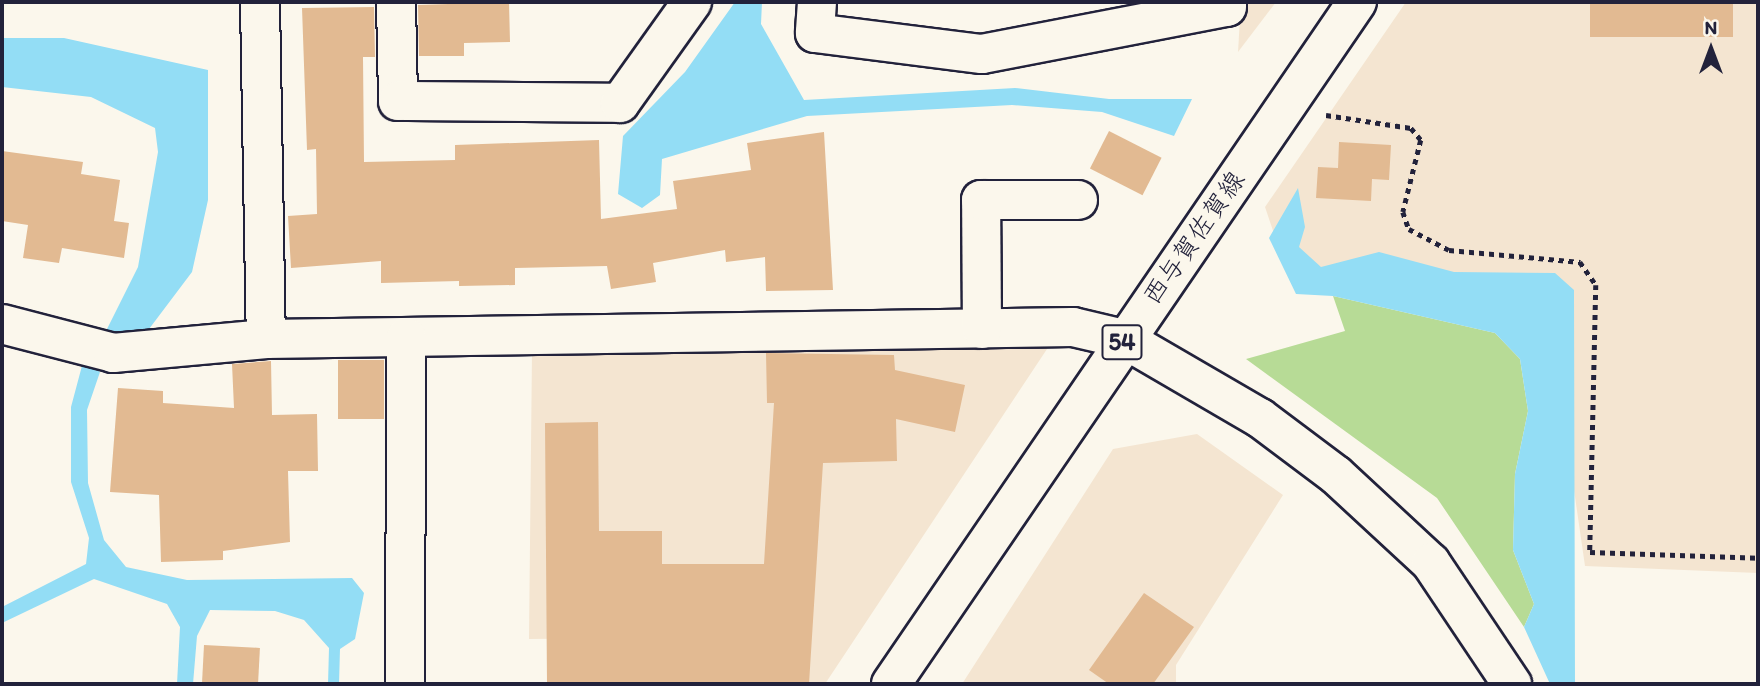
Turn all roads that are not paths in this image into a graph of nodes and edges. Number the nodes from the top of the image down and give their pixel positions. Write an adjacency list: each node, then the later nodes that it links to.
1 (260, 2): 11 (street)
2 (396, 2): 3 (street)
3 (692, 2)
4 (817, 2): 5 (street)
5 (1227, 2)
6 (1357, 2): 12 (street, 西与賀佐賀線 / 54)
7 (1078, 200): 9 (street)
8 (2, 324): 11 (street)
9 (982, 329): 10 (street); 12 (street)
10 (405, 337): 11 (street); 13 (street)
11 (266, 339)
12 (1124, 339): 14 (street, 西与賀佐賀線 / 54); 15 (street)
13 (405, 684)
14 (891, 684)
15 (1512, 684)

